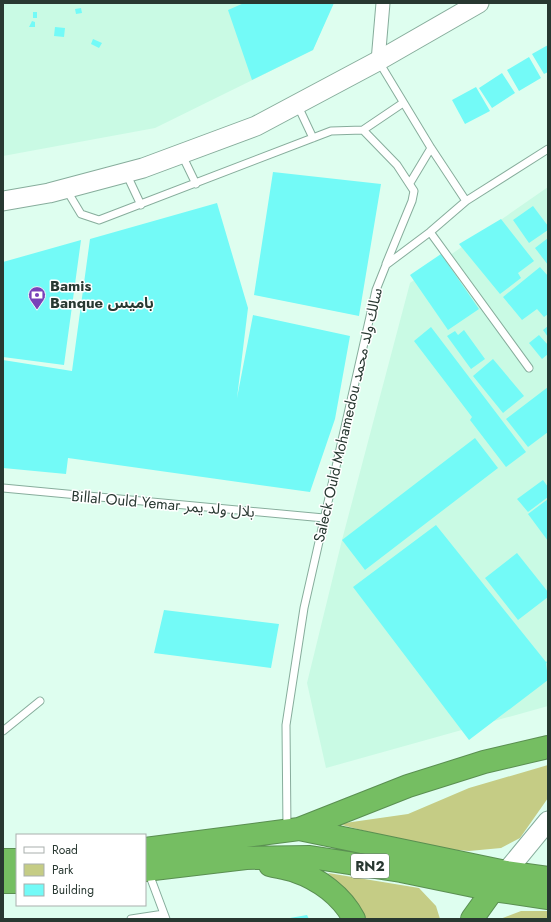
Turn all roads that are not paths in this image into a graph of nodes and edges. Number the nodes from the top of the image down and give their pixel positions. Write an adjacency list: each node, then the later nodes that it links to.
1 (383, 3): 3 (street)
2 (479, 3): 3 (street)
3 (378, 61): 4 (lane); 5 (street)
4 (403, 103): 6 (lane); 8 (lane)
5 (297, 104): 7 (lane); 10 (street)
6 (363, 130): 7 (lane); 12 (lane)
7 (313, 138): 13 (lane)
8 (431, 148): 12 (lane); 16 (lane)
9 (548, 150): 16 (lane)
10 (182, 155): 11 (street); 13 (lane)
11 (126, 173): 14 (street); 17 (lane)
12 (410, 183): 19 (lane, Saleck Ould Mohamedou سالك ولد محمد)
13 (196, 184): 17 (lane)
14 (66, 188): 15 (street); 17 (lane)
15 (3, 201)
16 (466, 201): 18 (lane)
17 (141, 205)
18 (430, 232): 19 (lane); 20 (lane)
19 (386, 265): 22 (lane, Saleck Ould Mohamedou سالك ولد محمد)
20 (529, 368)
21 (3, 488): 22 (lane, Billal Ould Yemar بلال ولد يمر)
22 (324, 518): 27 (lane, Saleck Ould Mohamedou سالك ولد محمد)
23 (40, 701): 24 (lane)
24 (3, 731)
25 (548, 747): 27 (highway)
26 (548, 821): 32 (street)
27 (293, 830): 31 (highway, RN2); 32 (highway, RN2)
28 (246, 858): 31 (highway, RN2); 36 (highway, RN2); 40 (highway)
29 (3, 860): 30 (highway)
30 (16, 860)
31 (146, 863): 38 (lane)
32 (506, 872): 33 (highway); 36 (highway)
33 (548, 878)
34 (3, 882): 35 (highway)
35 (16, 882)
36 (492, 890): 37 (highway); 41 (highway)
37 (548, 898)
38 (165, 916): 39 (lane)
39 (131, 919)
40 (354, 919)
41 (472, 919)

